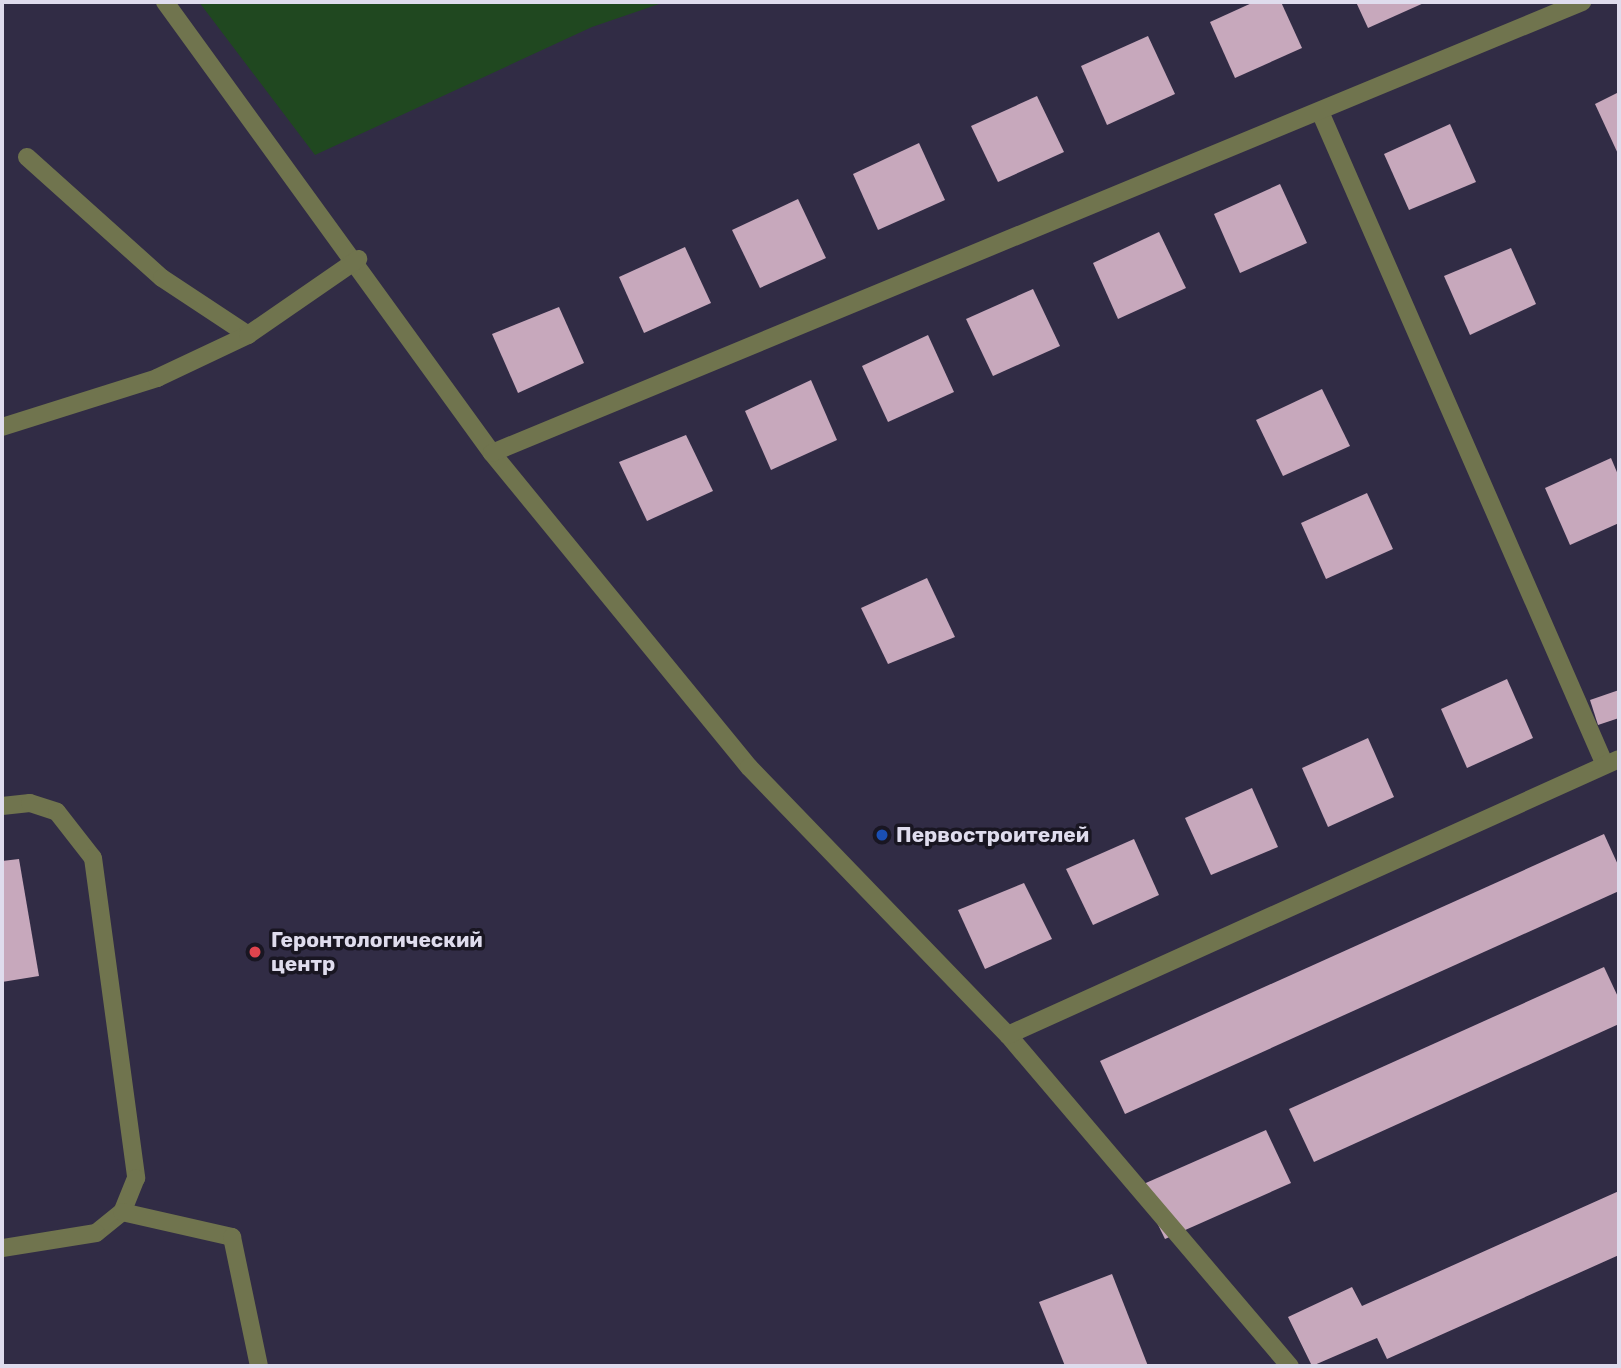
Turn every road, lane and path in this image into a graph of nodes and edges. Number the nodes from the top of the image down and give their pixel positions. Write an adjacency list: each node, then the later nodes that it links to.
1 (164, 2): 5 (street)
2 (1582, 2): 3 (street)
3 (1321, 114): 8 (street); 9 (street)
4 (27, 156): 6 (street)
5 (358, 259): 6 (street); 8 (street)
6 (248, 335): 7 (street)
7 (2, 427)
8 (492, 453): 11 (street)
9 (1612, 762): 11 (street)
10 (2, 806): 12 (street)
11 (1008, 1035): 15 (street)
12 (122, 1212): 13 (street); 14 (street)
13 (2, 1248)
14 (259, 1366)
15 (1290, 1366)

